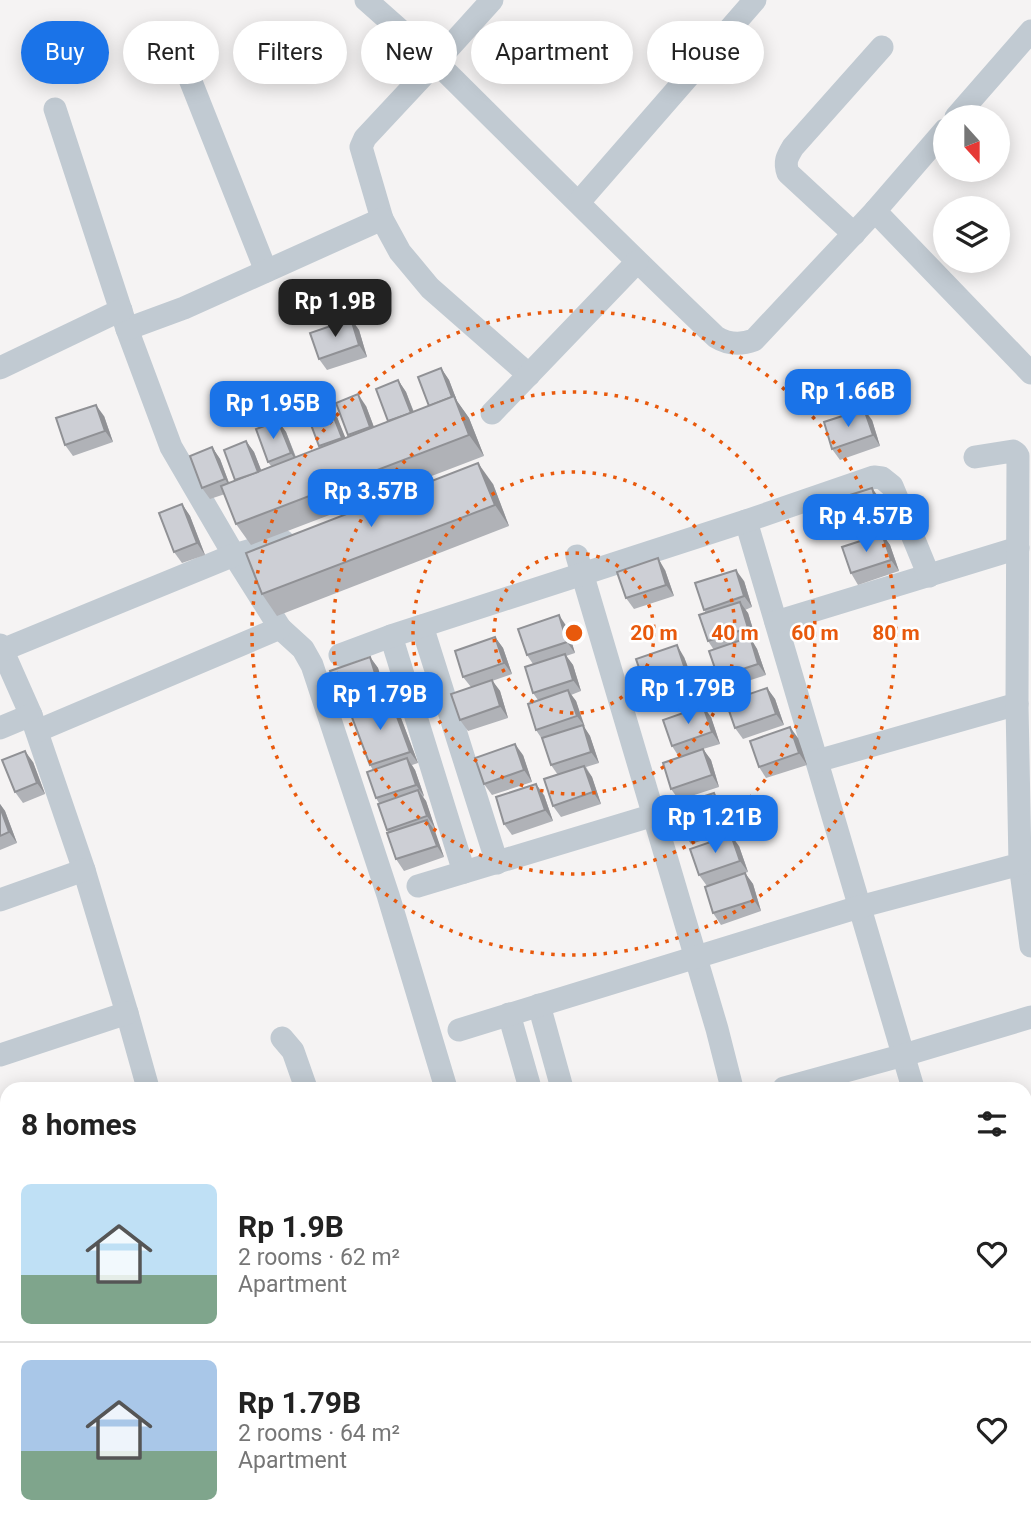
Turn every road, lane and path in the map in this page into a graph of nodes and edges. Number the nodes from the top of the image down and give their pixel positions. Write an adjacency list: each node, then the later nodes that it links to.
1 (366, 0): 4 (street)
2 (492, 0): 6 (street)
3 (755, 0): 14 (street)
4 (390, 21)
5 (1031, 31): 11 (street)
6 (457, 39)
7 (882, 47): 17 (street)
8 (457, 83): 14 (street)
9 (192, 84): 19 (street)
10 (415, 84): 16 (street)
11 (966, 105)
12 (55, 109): 20 (street)
13 (933, 144): 15 (street)
14 (579, 202): 18 (street)
15 (875, 211): 17 (street); 22 (street)
16 (382, 219): 19 (street); 23 (street)
17 (853, 234): 18 (street)
18 (637, 262): 23 (street)
19 (266, 271): 20 (street)
20 (124, 320): 21 (street); 29 (street)
21 (0, 368)
22 (1030, 372)
23 (529, 374): 24 (street)
24 (492, 413)
25 (975, 457): 28 (street)
26 (746, 521): 30 (street); 31 (street); 32 (street)
27 (299, 536): 29 (street)
28 (1018, 548): 31 (street); 38 (street)
29 (234, 555): 34 (street); 36 (street)
30 (580, 565): 33 (street); 42 (street)
31 (929, 576): 32 (street)
32 (776, 622): 41 (street)
33 (422, 625): 35 (street); 44 (street)
34 (280, 628): 39 (street); 62 (street)
35 (391, 636): 37 (street); 46 (street)
36 (1, 648): 39 (street)
37 (340, 655)
38 (1017, 704): 41 (street); 43 (street)
39 (34, 723): 40 (street); 45 (street)
40 (0, 728)
41 (817, 761): 49 (street)
42 (654, 815): 44 (street); 51 (street)
43 (1026, 862): 49 (street); 50 (street)
44 (497, 863): 46 (street)
45 (84, 870): 48 (street); 53 (street)
46 (464, 872): 47 (street)
47 (418, 886)
48 (0, 900)
49 (859, 907): 51 (street); 59 (street)
50 (1031, 946)
51 (696, 957): 52 (street); 65 (street)
52 (539, 1005): 54 (street); 64 (street)
53 (127, 1013): 58 (street); 60 (street)
54 (509, 1014): 56 (street); 63 (street)
55 (1031, 1017): 59 (street)
56 (459, 1030)
57 (282, 1038): 61 (street)
58 (0, 1055)
59 (904, 1055): 66 (street); 67 (street)
60 (146, 1082)
61 (304, 1082)
62 (438, 1082)
63 (528, 1082)
64 (560, 1082)
65 (730, 1082)
66 (806, 1082)
67 (911, 1082)

